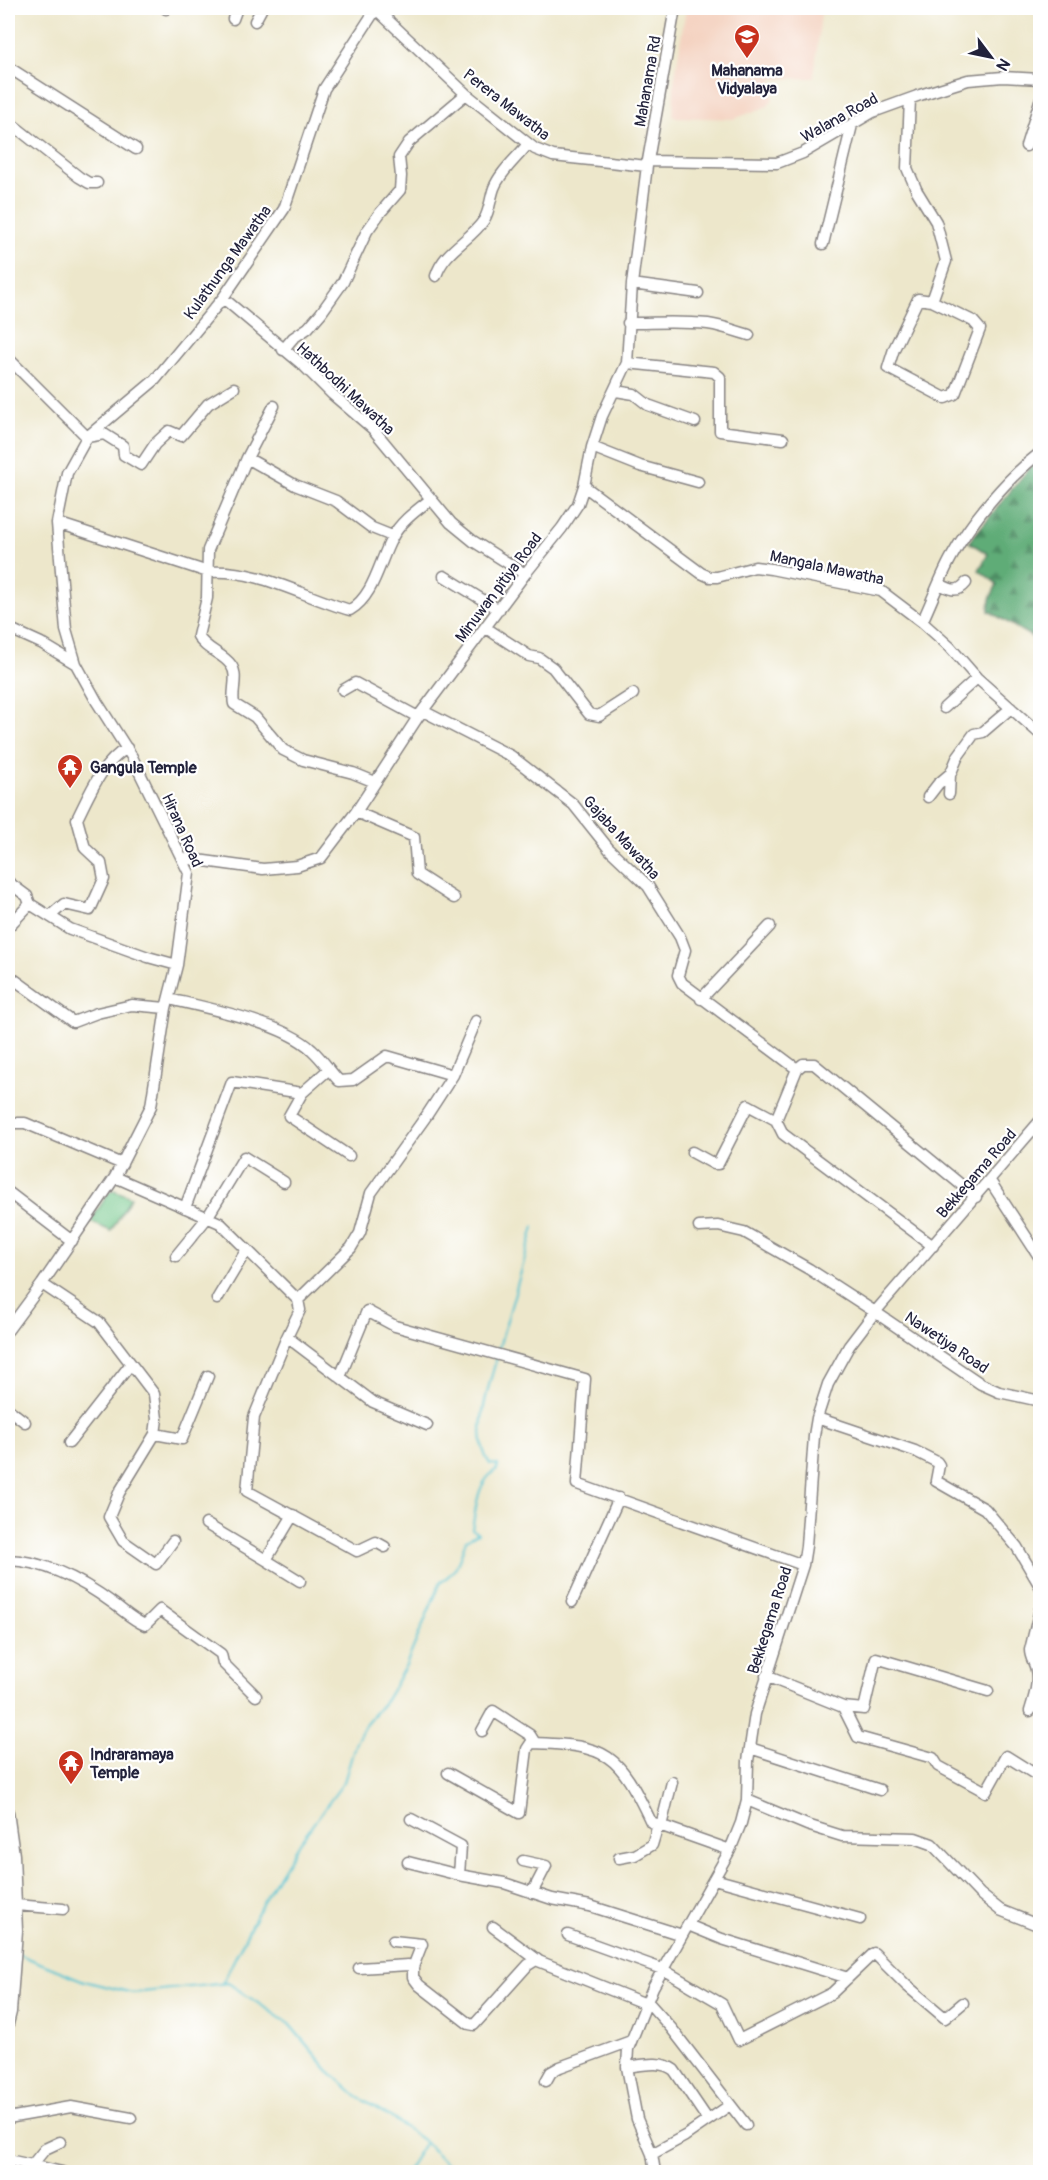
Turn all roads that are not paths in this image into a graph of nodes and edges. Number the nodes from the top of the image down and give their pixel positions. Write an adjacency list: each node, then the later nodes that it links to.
1 (237, 8): 5 (street)
2 (262, 8): 6 (street)
3 (375, 8): 9 (street, Perera Mawatha); 23 (street, Kulathunga Mawatha)
4 (675, 8): 17 (street, Mahanama Rd)
5 (233, 19)
6 (255, 21)
7 (8, 67): 16 (street)
8 (1041, 79): 10 (street, Walana Road)
9 (466, 94): 14 (street, Perera Mawatha); 27 (street)
10 (910, 99): 13 (street, Walana Road); 24 (street)
11 (1041, 101): 15 (street)
12 (8, 121): 18 (street)
13 (852, 125): 17 (street, Walana Road); 19 (street)
14 (528, 144): 17 (street, Perera Mawatha); 20 (street)
15 (1026, 146)
16 (136, 149)
17 (648, 162): 21 (street, Minuwan pitiya Road)
18 (97, 183)
19 (823, 244)
20 (436, 276)
21 (632, 284): 22 (street); 25 (street, Minuwan pitiya Road)
22 (698, 293)
23 (223, 298): 27 (street, Hathbodhi Mawatha); 34 (street, Kulathunga Mawatha)
24 (932, 301): 24 (street)
25 (628, 323): 26 (street); 29 (street, Minuwan pitiya Road)
26 (749, 335)
27 (283, 350): 41 (street, Hathbodhi Mawatha)
28 (8, 358): 34 (street)
29 (627, 363): 31 (street, Minuwan pitiya Road); 35 (street)
30 (234, 388): 34 (street)
31 (616, 391): 33 (street); 36 (street, Minuwan pitiya Road)
32 (274, 406): 38 (street)
33 (695, 422)
34 (87, 437): 42 (street, Hirana Road)
35 (783, 439)
36 (592, 447): 39 (street); 40 (street, Minuwan pitiya Road)
37 (1041, 453): 48 (street)
38 (247, 458): 43 (street); 44 (street)
39 (698, 482)
40 (584, 486): 45 (street, Minuwan pitiya Road); 50 (street, Mangala Mawatha)
41 (431, 499): 43 (street); 45 (street, Hathbodhi Mawatha)
42 (57, 523): 44 (street); 53 (street, Hirana Road)
43 (392, 536): 44 (street)
44 (208, 572): 63 (street)
45 (525, 574): 49 (street, Minuwan pitiya Road)
46 (444, 576): 49 (street)
47 (966, 583): 48 (street)
48 (939, 584): 50 (street)
49 (499, 610): 52 (street, Minuwan pitiya Road)
50 (922, 622): 54 (street, Mangala Mawatha)
51 (8, 628): 53 (street)
52 (486, 628): 56 (street); 59 (street, Minuwan pitiya Road)
53 (76, 664): 61 (street, Hirana Road)
54 (977, 678): 57 (street); 58 (street, Mangala Mawatha)
55 (343, 690): 59 (street)
56 (633, 694)
57 (944, 708)
58 (1011, 708): 60 (street, Mangala Mawatha); 62 (street)
59 (421, 714): 63 (street, Minuwan pitiya Road); 76 (street, Gajaba Mawatha)
60 (1041, 734)
61 (127, 748): 67 (street, Hirana Road); 71 (street)
62 (951, 773): 64 (street); 65 (street)
63 (375, 782): 66 (street, Minuwan pitiya Road)
64 (949, 794)
65 (928, 797)
66 (356, 812): 67 (street, Minuwan pitiya Road); 69 (street)
67 (183, 858): 74 (street, Hirana Road)
68 (8, 882): 70 (street)
69 (454, 898)
70 (30, 904): 71 (street); 73 (street)
71 (50, 916): 74 (street)
72 (770, 926): 76 (street)
73 (8, 927)
74 (177, 964): 77 (street, Hirana Road)
75 (8, 975): 77 (street)
76 (701, 999): 79 (street, Gajaba Mawatha)
77 (167, 1004): 80 (street); 88 (street, Hirana Road)
78 (476, 1021): 81 (street)
79 (796, 1069): 83 (street); 93 (street)
80 (328, 1070): 81 (street); 82 (street)
81 (453, 1075): 104 (street)
82 (302, 1093): 87 (street); 94 (street)
83 (776, 1120): 86 (street); 98 (street)
84 (1041, 1121): 90 (street, Bekkegama Road)
85 (8, 1123): 88 (street)
86 (692, 1152)
87 (349, 1156)
88 (122, 1164): 89 (street, Hirana Road)
89 (115, 1177): 94 (street); 97 (street, Hirana Road)
90 (990, 1181): 93 (street, Bekkegama Road); 101 (street)
91 (284, 1182): 95 (street)
92 (8, 1192): 97 (street)
93 (976, 1197): 98 (street, Bekkegama Road)
94 (185, 1208): 95 (street)
95 (207, 1218): 99 (street); 100 (street)
96 (699, 1227): 105 (street, Nawetiya Road)
97 (72, 1240): 102 (street, Hirana Road)
98 (933, 1246): 105 (street, Bekkegama Road)
99 (246, 1249): 103 (street); 104 (street)
100 (177, 1256)
101 (1041, 1258)
102 (42, 1284): 106 (street, Hirana Road); 108 (street)
103 (217, 1299)
104 (298, 1300): 107 (street)
105 (875, 1312): 111 (street, Nawetiya Road); 113 (street, Bekkegama Road)
106 (8, 1330)
107 (287, 1337): 110 (street); 119 (street)
108 (130, 1365): 116 (street); 117 (street)
109 (208, 1376): 116 (street)
110 (340, 1377): 115 (street); 118 (street)
111 (1041, 1401)
112 (8, 1409): 114 (street)
113 (817, 1418): 125 (street, Bekkegama Road); 127 (street)
114 (26, 1422)
115 (427, 1425)
116 (155, 1434): 121 (street)
117 (69, 1443)
118 (619, 1498): 125 (street); 128 (street)
119 (293, 1515): 122 (street); 124 (street)
120 (206, 1524): 124 (street)
121 (173, 1541)
122 (385, 1547)
123 (8, 1560): 132 (street)
124 (266, 1560): 126 (street)
125 (803, 1565): 130 (street, Bekkegama Road)
126 (300, 1581)
127 (1041, 1586)
128 (572, 1602)
129 (1041, 1609): 134 (street)
130 (766, 1676): 133 (street); 137 (street, Bekkegama Road)
131 (988, 1691): 133 (street)
132 (256, 1696)
133 (843, 1707): 138 (street)
134 (1030, 1711)
135 (482, 1731): 136 (street)
136 (535, 1743): 139 (street); 145 (street)
137 (750, 1748): 141 (street); 142 (street, Bekkegama Road)
138 (1041, 1772)
139 (448, 1773)
140 (672, 1782): 145 (street)
141 (880, 1790)
142 (747, 1800): 146 (street, Bekkegama Road); 157 (street)
143 (8, 1812): 153 (street)
144 (411, 1819): 150 (street)
145 (659, 1825): 146 (street); 147 (street)
146 (730, 1850): 151 (street, Bekkegama Road)
147 (620, 1858)
148 (523, 1861): 152 (street)
149 (408, 1862): 150 (street)
150 (459, 1875): 152 (street)
151 (714, 1879): 155 (street); 156 (street, Bekkegama Road)
152 (532, 1893): 160 (street)
153 (16, 1905): 154 (street); 169 (street)
154 (63, 1909)
155 (860, 1919)
156 (688, 1925): 160 (street, Bekkegama Road); 166 (street)
157 (1041, 1926)
158 (493, 1927): 162 (street)
159 (568, 1935): 165 (street)
160 (682, 1935): 165 (street, Bekkegama Road)
161 (393, 1941): 163 (street)
162 (539, 1960): 163 (street); 167 (street)
163 (413, 1967): 164 (street)
164 (359, 1968)
165 (662, 1969): 166 (street); 167 (street, Bekkegama Road)
166 (848, 1978): 168 (street)
167 (646, 2002): 170 (street, Bekkegama Road); 173 (street)
168 (963, 2003)
169 (8, 2024)
170 (631, 2041): 171 (street, Bekkegama Road); 172 (street)
171 (627, 2067): 176 (street); 179 (street, Bekkegama Road)
172 (546, 2081)
173 (730, 2105): 176 (street); 177 (street)
174 (8, 2118): 175 (street)
175 (132, 2118)
176 (708, 2120): 179 (street)
177 (746, 2126)
178 (60, 2142): 181 (street)
179 (652, 2154): 183 (street, Bekkegama Road)
180 (8, 2160): 181 (street)
181 (31, 2169): 182 (street)
182 (62, 2172)
183 (655, 2172)

